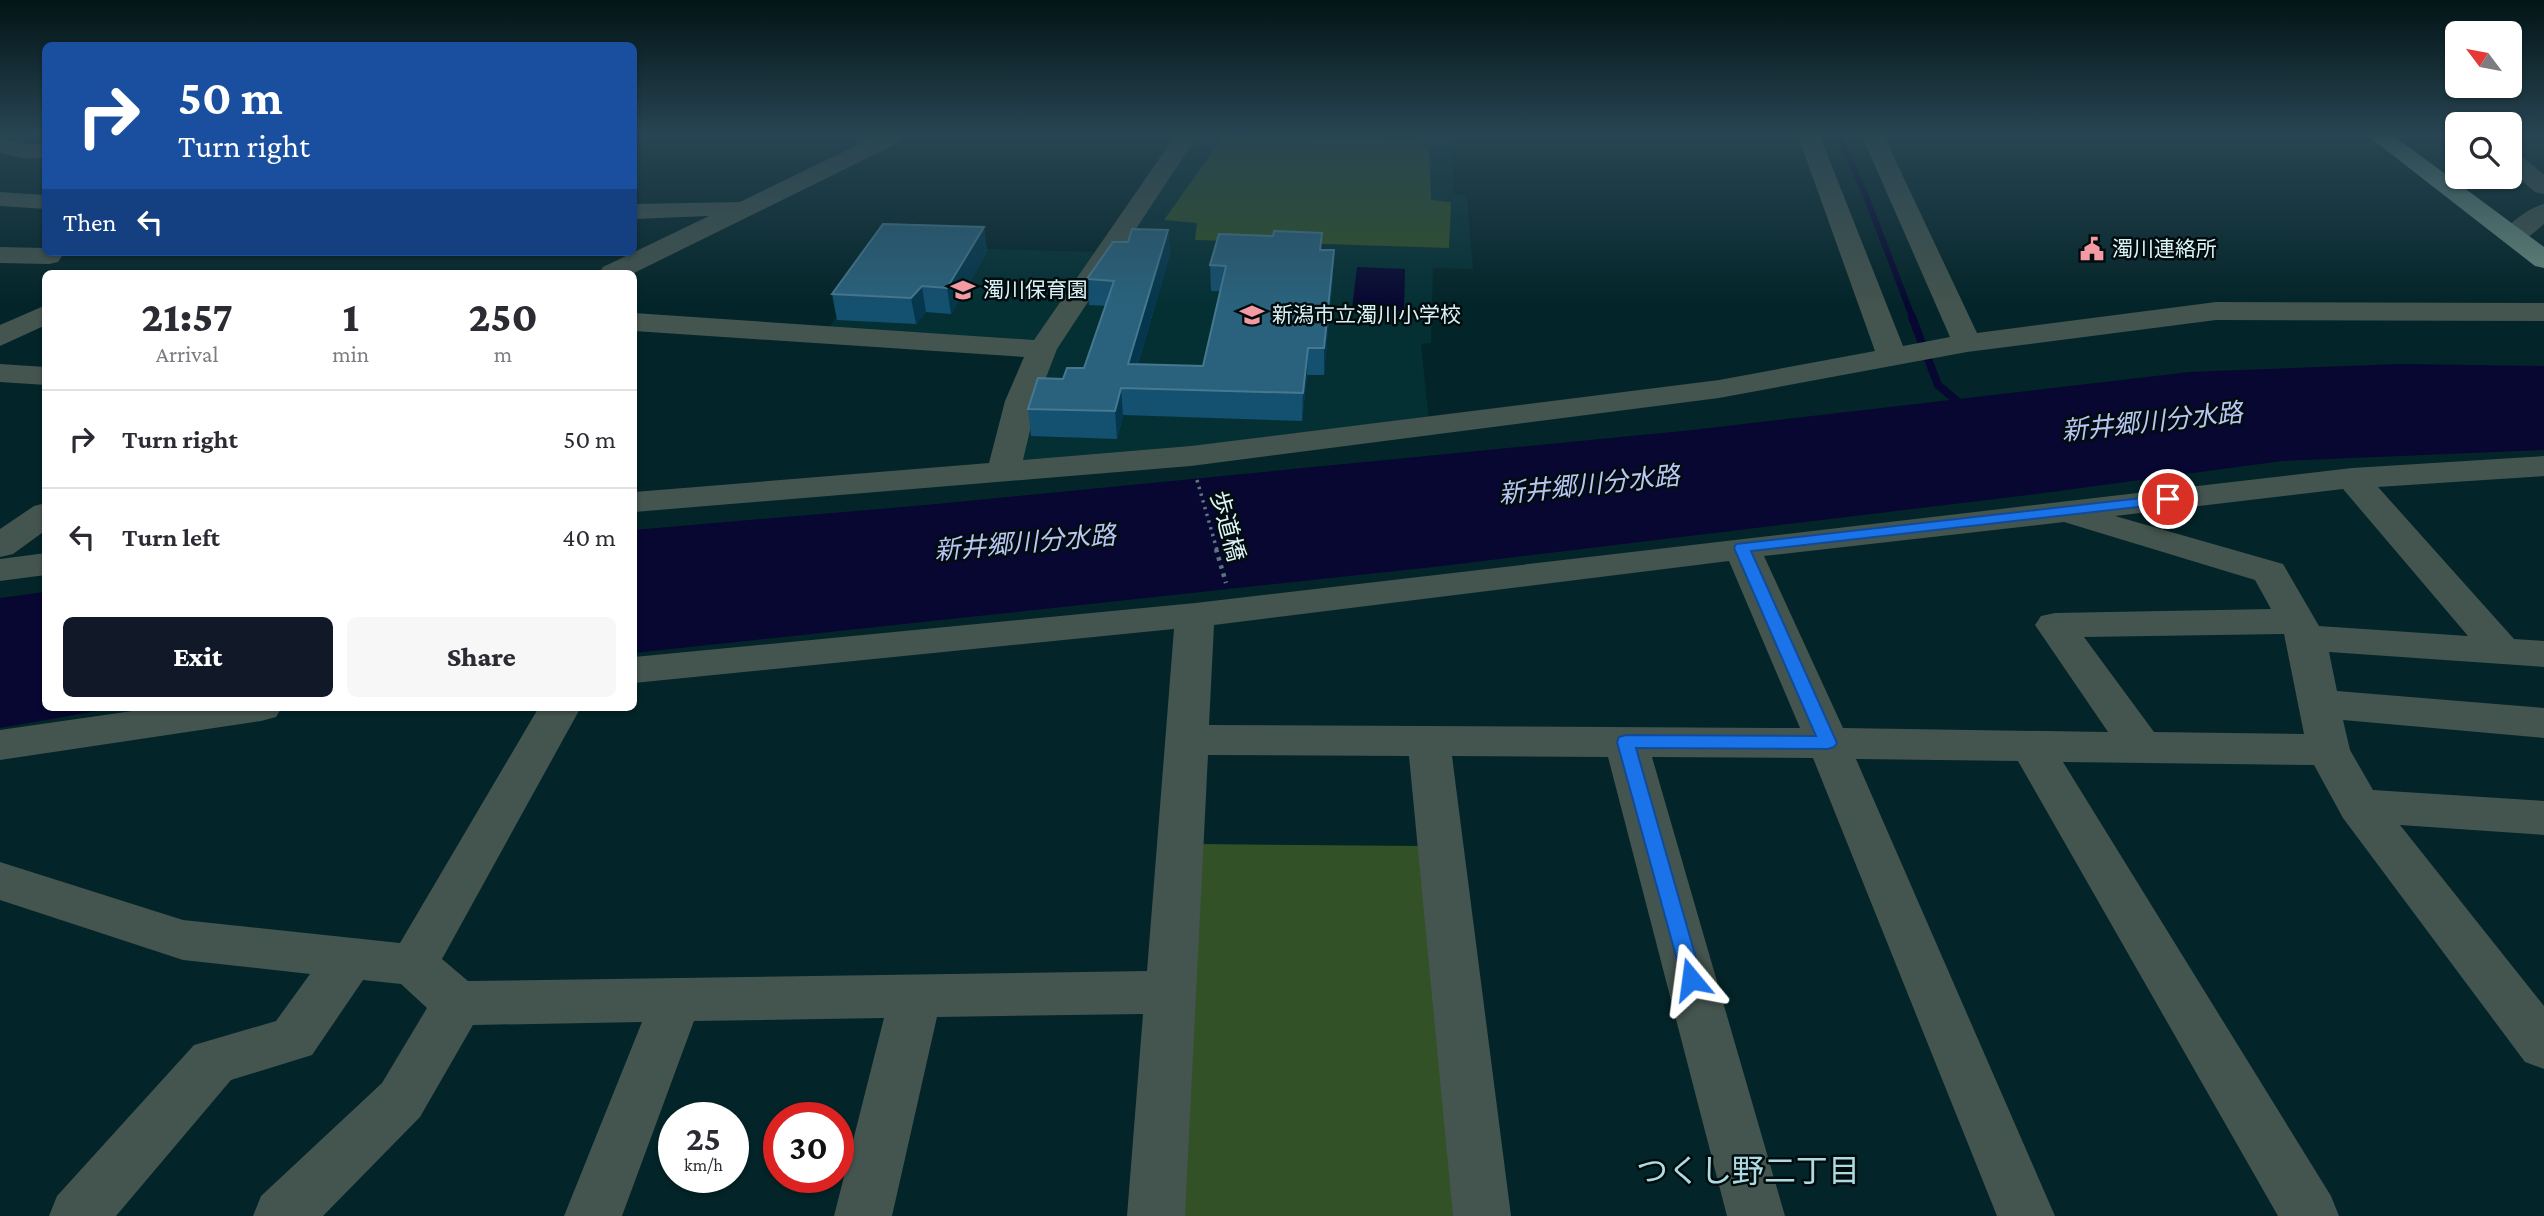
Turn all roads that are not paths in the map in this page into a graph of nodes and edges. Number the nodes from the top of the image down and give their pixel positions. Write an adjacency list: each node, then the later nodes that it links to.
1 (777, 193): 8 (street)
2 (1147, 193): 21 (street)
3 (1830, 193): 22 (street)
4 (1899, 193): 20 (street)
5 (2455, 193): 11 (main road)
6 (0, 199): 7 (street)
7 (42, 202)
8 (748, 207): 9 (street); 15 (street)
9 (637, 211)
10 (2544, 212): 11 (street)
11 (2513, 236): 14 (main road)
12 (0, 255): 13 (street)
13 (55, 260)
14 (2544, 260)
15 (619, 270)
16 (2544, 312): 20 (street)
17 (42, 315): 19 (street)
18 (637, 322): 21 (street)
19 (0, 337)
20 (1967, 343): 22 (street)
21 (1042, 349): 26 (street)
22 (1893, 358): 26 (street)
23 (0, 373): 24 (street)
24 (42, 376)
25 (2544, 466): 27 (street)
26 (1003, 472): 28 (street)
27 (2352, 478): 29 (street); 36 (street)
28 (637, 502)
29 (2063, 512): 31 (street); 35 (street)
30 (42, 520): 32 (street)
31 (1742, 548): 33 (street); 46 (street)
32 (16, 562): 34 (street)
33 (1210, 599): 38 (street); 43 (street)
34 (0, 600)
35 (2301, 630): 36 (street); 39 (street); 49 (street)
36 (2502, 650): 37 (street)
37 (2544, 653)
38 (637, 670)
39 (2319, 704): 42 (street); 50 (street)
40 (234, 711): 47 (street)
41 (558, 711): 55 (street)
42 (2544, 723)
43 (1188, 740): 44 (street); 56 (street)
44 (1429, 741): 45 (street); 66 (street)
45 (1626, 742): 46 (street); 67 (street)
46 (1828, 743): 48 (street); 68 (street)
47 (0, 745)
48 (2032, 747): 49 (street); 69 (street)
49 (2144, 749): 50 (street)
50 (2328, 750): 51 (street)
51 (2359, 806): 52 (street); 60 (street)
52 (2544, 818)
53 (0, 881): 54 (street)
54 (350, 958): 55 (street); 61 (street)
55 (413, 965): 59 (street)
56 (1171, 992): 57 (street); 65 (street)
57 (915, 998): 58 (street); 64 (street)
58 (676, 1001): 59 (street); 63 (street)
59 (458, 1003): 62 (street)
60 (2544, 1046)
61 (78, 1216)
62 (282, 1216)
63 (593, 1216)
64 (863, 1216)
65 (1156, 1216)
66 (1482, 1216)
67 (1756, 1216)
68 (2026, 1216)
69 (2310, 1216)

